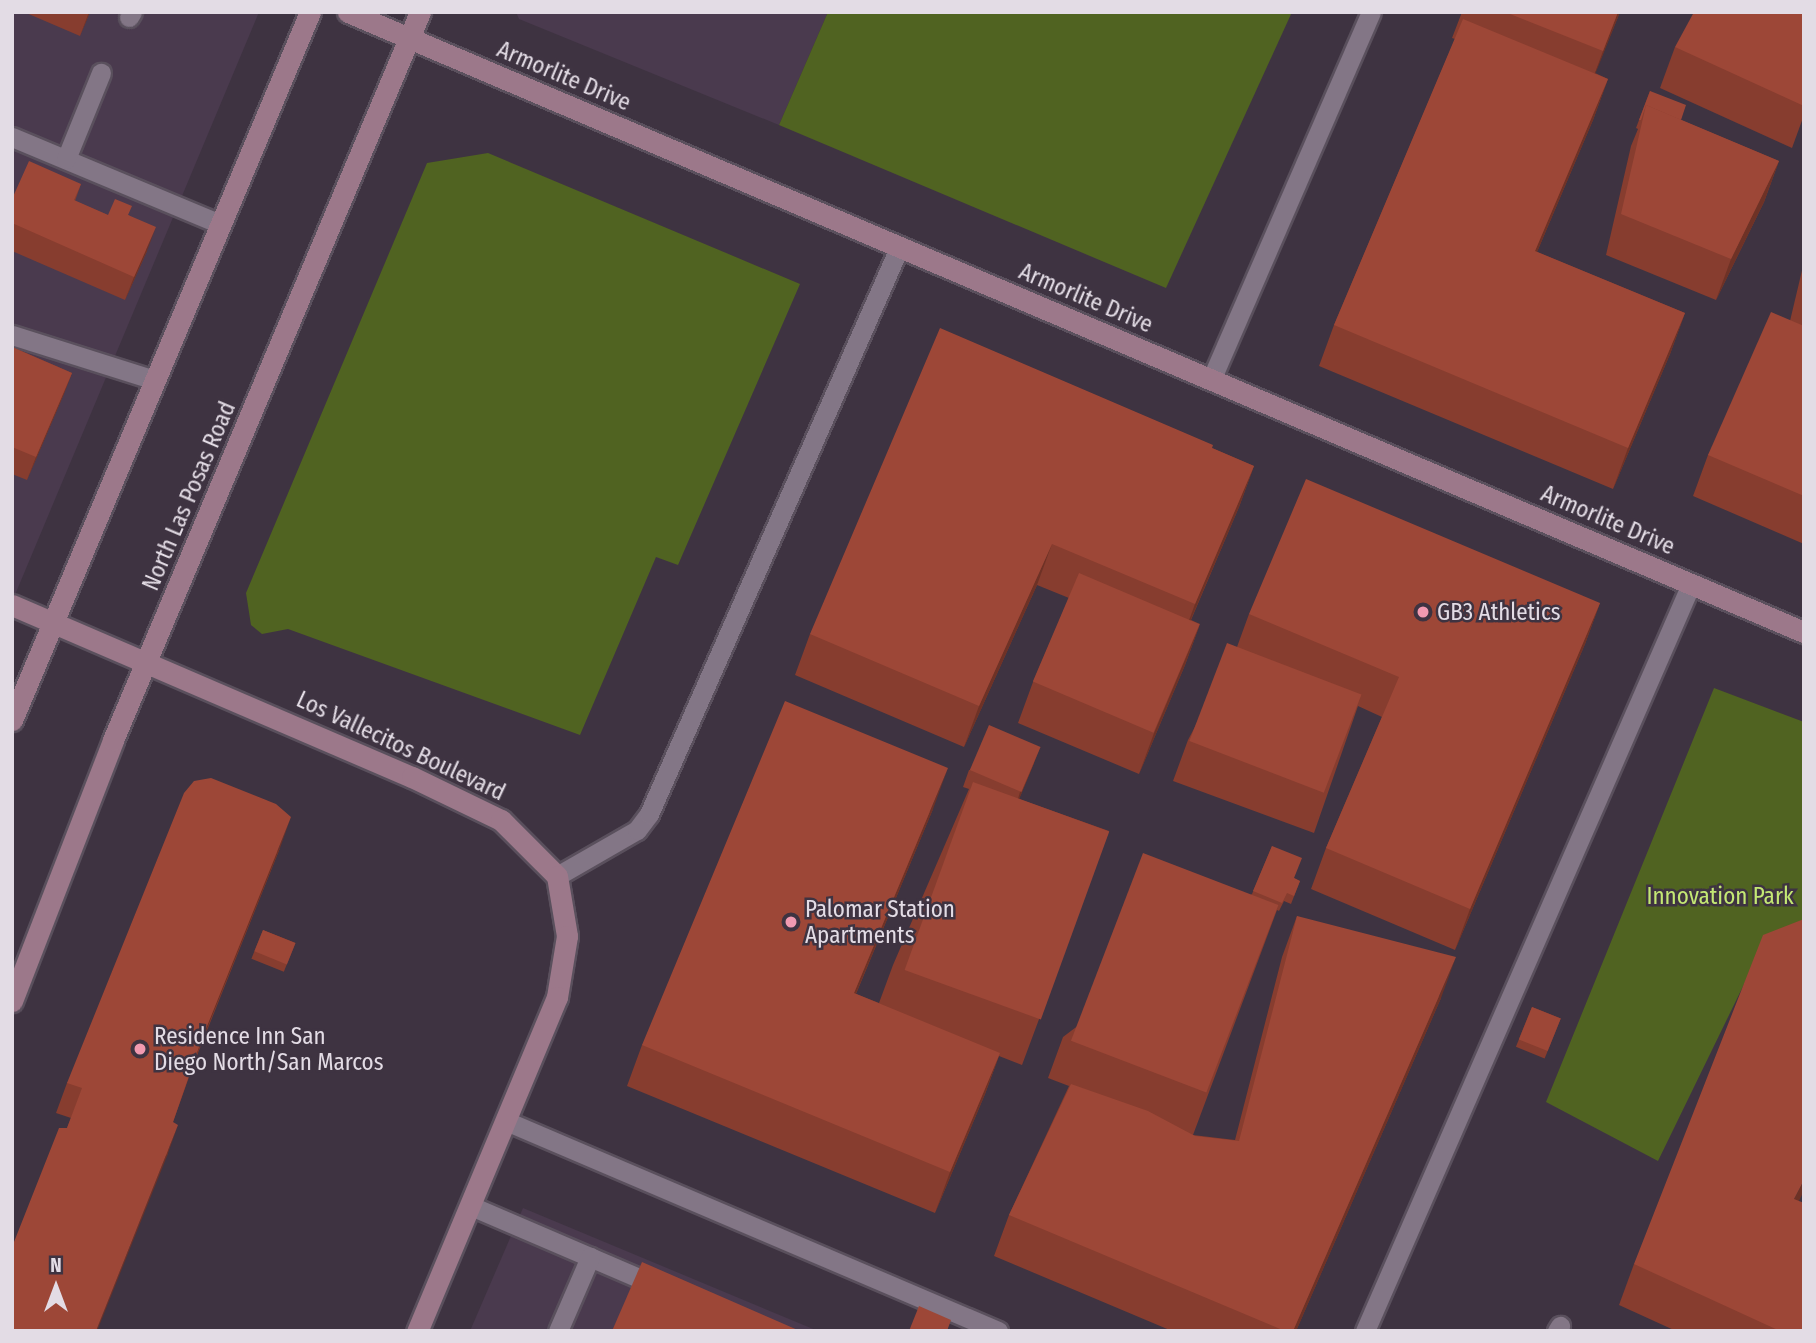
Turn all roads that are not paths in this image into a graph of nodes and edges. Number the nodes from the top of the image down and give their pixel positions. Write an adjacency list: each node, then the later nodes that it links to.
1 (310, 12): 9 (street)
2 (348, 12): 5 (street, Armorlite Drive)
3 (420, 12): 5 (street, North Las Posas Road)
4 (1371, 12): 13 (lane)
5 (409, 39): 10 (street, Armorlite Drive); 18 (street, North Las Posas Road)
6 (101, 73): 8 (lane)
7 (12, 136): 8 (lane)
8 (66, 159): 9 (lane)
9 (220, 224): 12 (street)
10 (899, 248): 13 (street, Armorlite Drive); 20 (lane)
11 (12, 335): 12 (lane)
12 (155, 380): 16 (street)
13 (1212, 380): 14 (street, Armorlite Drive)
14 (1690, 584): 17 (street, Armorlite Drive); 29 (lane)
15 (12, 605): 16 (street, Los Vallecitos Boulevard)
16 (54, 623): 18 (street, Los Vallecitos Boulevard); 19 (street)
17 (1804, 632)
18 (147, 662): 20 (street, Los Vallecitos Boulevard); 21 (street, North Las Posas Road)
19 (12, 720)
20 (557, 876): 22 (street)
21 (12, 1001)
22 (506, 1121): 23 (street); 28 (lane)
23 (471, 1206): 24 (lane); 26 (street)
24 (590, 1257): 25 (lane); 27 (lane)
25 (675, 1294)
26 (417, 1331)
27 (558, 1331)
28 (998, 1331)
29 (1365, 1331)

